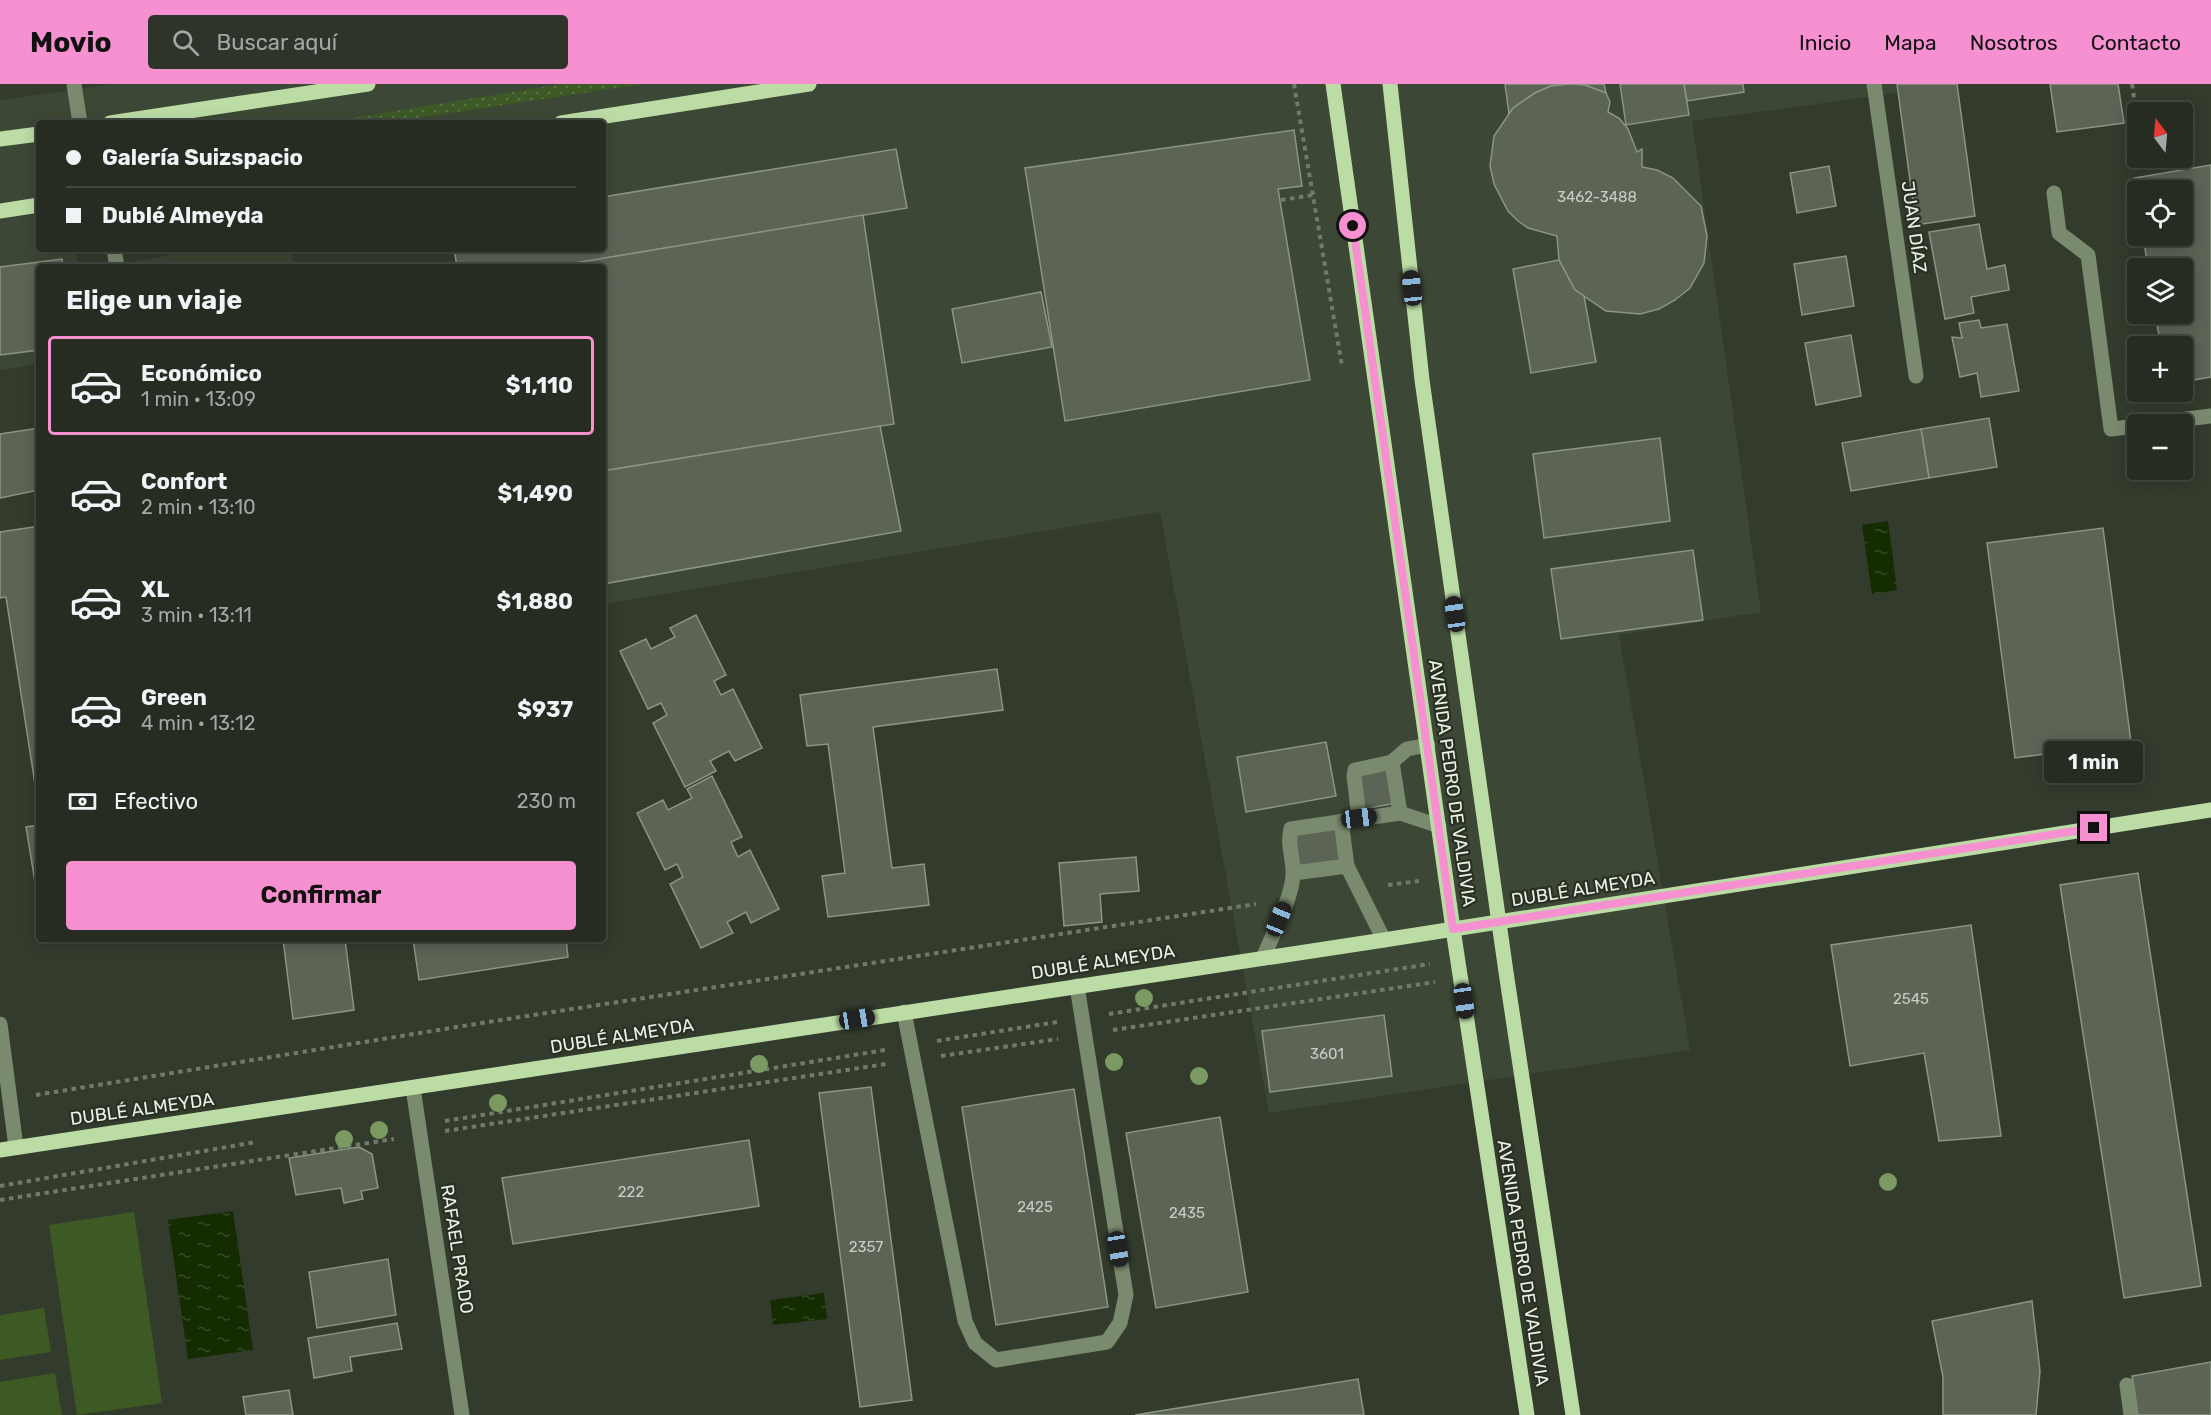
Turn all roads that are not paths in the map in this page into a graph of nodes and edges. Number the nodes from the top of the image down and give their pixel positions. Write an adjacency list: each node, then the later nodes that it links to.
1 (74, 84): 7 (street)
2 (368, 84): 8 (main road)
3 (809, 84): 9 (main road)
4 (1333, 84): 19 (main road, AVENIDA PEDRO DE VALDIVIA)
5 (1390, 84): 28 (main road, AVENIDA PEDRO DE VALDIVIA)
6 (1874, 84): 15 (street, JUAN DÍAZ)
7 (80, 120)
8 (130, 120)
9 (580, 120)
10 (36, 134): 11 (main road)
11 (0, 140)
12 (2054, 193): 18 (street)
13 (36, 204): 14 (main road)
14 (0, 211)
15 (1916, 376)
16 (2211, 416): 17 (street)
17 (2193, 418)
18 (2127, 427)
19 (1428, 745): 20 (street); 25 (main road, AVENIDA PEDRO DE VALDIVIA)
20 (1392, 762): 22 (street); 23 (street)
21 (2211, 810): 28 (main road, DUBLÉ ALMEYDA)
22 (1400, 813): 23 (street); 25 (street)
23 (1359, 818): 24 (street)
24 (1341, 821): 26 (street); 27 (street)
25 (1439, 826): 29 (main road, AVENIDA PEDRO DE VALDIVIA)
26 (1347, 866): 27 (street); 30 (street)
27 (1294, 873): 31 (street)
28 (1498, 922): 29 (main road, DUBLÉ ALMEYDA); 41 (main road, AVENIDA PEDRO DE VALDIVIA)
29 (1453, 929): 30 (main road, DUBLÉ ALMEYDA); 40 (main road, AVENIDA PEDRO DE VALDIVIA)
30 (1384, 940): 31 (main road, DUBLÉ ALMEYDA)
31 (1263, 958): 32 (main road, DUBLÉ ALMEYDA)
32 (1077, 986): 33 (main road, DUBLÉ ALMEYDA); 33 (street)
33 (904, 1012): 35 (main road, DUBLÉ ALMEYDA)
34 (0, 1024): 36 (street)
35 (413, 1088): 36 (main road, DUBLÉ ALMEYDA); 39 (street, RAFAEL PRADO)
36 (16, 1147): 37 (main road, DUBLÉ ALMEYDA)
37 (0, 1149)
38 (2127, 1385): 42 (street)
39 (462, 1415)
40 (1527, 1415)
41 (1573, 1415)
42 (2131, 1415)

